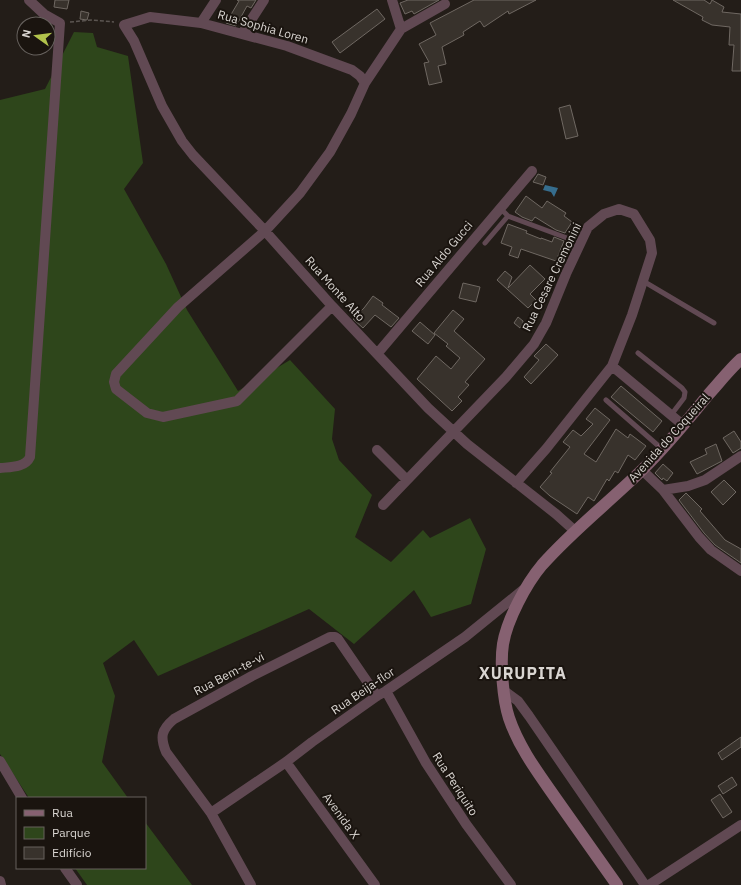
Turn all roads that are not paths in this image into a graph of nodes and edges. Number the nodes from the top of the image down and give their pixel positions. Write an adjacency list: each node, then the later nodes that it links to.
1 (29, 0): 31 (street)
2 (216, 0): 6 (street)
3 (264, 0): 9 (street)
4 (392, 0): 8 (street)
5 (445, 4): 8 (street)
6 (201, 23): 7 (street, Rua Sophia Loren); 9 (street, Rua Sophia Loren)
7 (124, 25): 14 (street, Rua Monte Alto)
8 (401, 29): 10 (street)
9 (242, 34): 10 (street, Rua Sophia Loren)
10 (365, 83): 14 (street)
11 (532, 171): 12 (street, Rua Aldo Gucci)
12 (500, 208): 13 (lane); 21 (street, Rua Aldo Gucci)
13 (508, 216): 15 (lane); 16 (lane)
14 (265, 231): 18 (street, Rua Monte Alto); 18 (street)
15 (567, 238)
16 (485, 244)
17 (643, 281): 19 (lane); 23 (street, Rua Cesare Cremonini); 27 (street, Rua Cesare Cremonini)
18 (332, 306): 21 (street, Rua Monte Alto)
19 (714, 323)
20 (638, 353): 25 (lane)
21 (377, 354): 27 (street, Rua Monte Alto)
22 (741, 359): 26 (main road, Avenida do Coqueiral)
23 (612, 366): 25 (street); 34 (street, Rua Cesare Cremonini)
24 (606, 400): 28 (lane)
25 (671, 415): 26 (street)
26 (683, 425): 28 (main road, Avenida do Coqueiral)
27 (453, 431): 33 (street, Rua Cesare Cremonini); 34 (street, Rua Monte Alto)
28 (662, 449): 32 (main road, Avenida do Coqueiral)
29 (377, 450): 33 (street)
30 (741, 456): 35 (street)
31 (0, 468)
32 (642, 470): 35 (street); 37 (main road, Avenida do Coqueiral)
33 (407, 480): 36 (street, Rua Cesare Cremonini)
34 (516, 483): 37 (street, Rua Monte Alto)
35 (663, 490): 38 (street)
36 (383, 505)
37 (575, 531): 39 (main road, Avenida do Coqueiral)
38 (741, 571)
39 (528, 587): 40 (main road, Avenida do Coqueiral); 41 (street, Rua Beija-flor)
40 (503, 690): 54 (main road, Avenida do Coqueiral); 55 (street)
41 (382, 693): 43 (street, Rua Beija-flor); 45 (street, Rua Bem-te-vi); 53 (street, Rua Periquito)
42 (0, 761): 44 (street)
43 (286, 762): 45 (street, Rua Beija-flor); 52 (street, Avenida X)
44 (21, 797)
45 (211, 813): 51 (street)
46 (741, 825): 56 (street)
47 (66, 869): 50 (street)
48 (0, 881): 49 (street)
49 (1, 885)
50 (77, 885)
51 (251, 885)
52 (375, 885)
53 (511, 885)
54 (616, 885)
55 (645, 885)
56 (649, 885)

